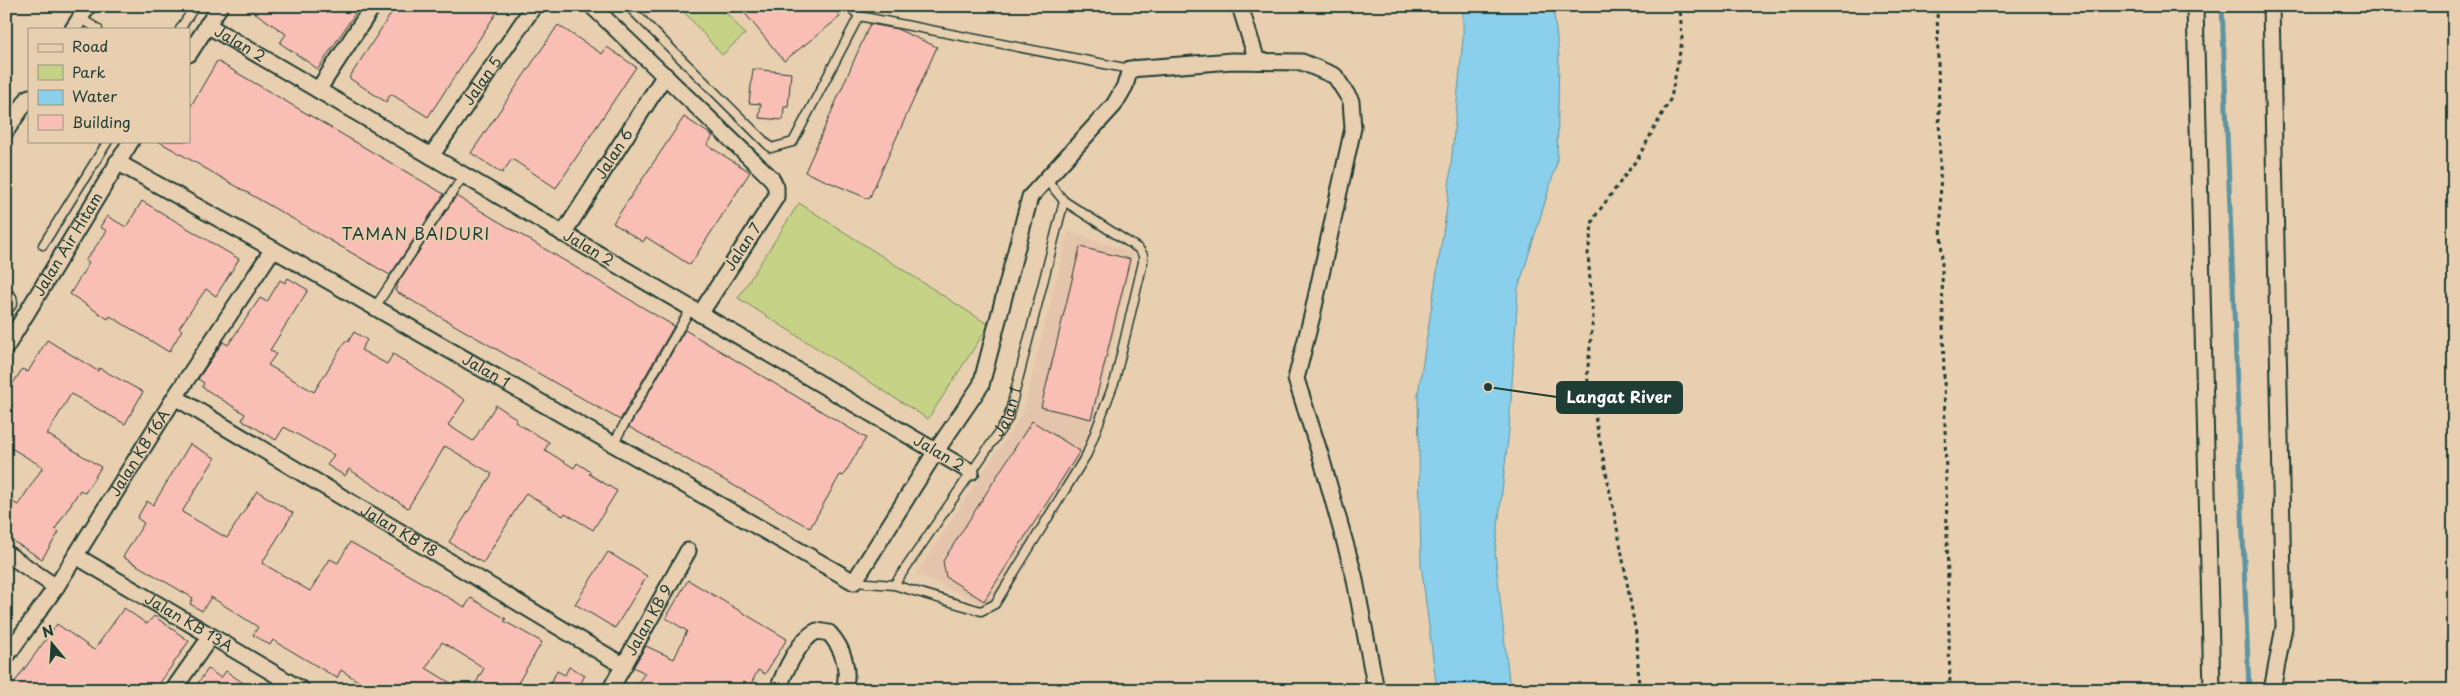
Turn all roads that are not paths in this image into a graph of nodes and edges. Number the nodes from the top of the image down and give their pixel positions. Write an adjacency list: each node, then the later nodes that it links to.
1 (195, 6): 15 (lane)
2 (220, 6): 13 (street)
3 (373, 6): 20 (street)
4 (534, 6): 25 (street, Jalan 5)
5 (592, 6): 19 (street)
6 (628, 6): 11 (lane)
7 (849, 6): 11 (lane)
8 (1240, 6): 17 (street)
9 (2195, 6): 57 (street)
10 (2271, 6): 58 (street)
11 (859, 16): 18 (lane)
12 (81, 18): 14 (lane)
13 (208, 25): 16 (street); 20 (street, Jalan 2)
14 (96, 28)
15 (181, 28)
16 (190, 52)
17 (1257, 61): 18 (street); 56 (street)
18 (1130, 69): 28 (street)
19 (665, 75): 30 (street, Jalan 6); 35 (street, Jalan 7)
20 (318, 90): 25 (street, Jalan 2)
21 (28, 98): 22 (street)
22 (6, 131)
23 (107, 142): 31 (lane)
24 (130, 142): 26 (street, Jalan Air Hitam)
25 (431, 156): 27 (street, Jalan 2)
26 (118, 162): 32 (street, Jalan 1); 37 (street, Jalan Air Hitam)
27 (464, 175): 30 (street, Jalan 2); 34 (lane)
28 (1046, 179): 29 (lane); 40 (street)
29 (1064, 201): 41 (lane, Jalan 1); 46 (lane)
30 (564, 234): 35 (street, Jalan 2)
31 (43, 245)
32 (274, 249): 34 (street, Jalan 1); 38 (street, Jalan KB 16A)
33 (6, 291): 36 (lane)
34 (375, 307): 39 (street, Jalan 1)
35 (695, 311): 39 (lane); 40 (street, Jalan 2)
36 (6, 312)
37 (6, 347)
38 (175, 397): 44 (street, Jalan KB 16A); 50 (street, Jalan KB 18)
39 (614, 444): 45 (street, Jalan 1)
40 (936, 452): 41 (street, Jalan 2); 45 (street)
41 (971, 472): 46 (lane, Jalan 1)
42 (688, 551): 50 (street, Jalan KB 9)
43 (6, 553): 47 (street)
44 (76, 556): 47 (street, Jalan KB 16A); 48 (street, Jalan KB 13A)
45 (854, 582): 46 (lane, Jalan 1)
46 (894, 585)
47 (56, 587): 49 (street, Jalan KB 16A)
48 (212, 636): 51 (street); 52 (street, Jalan KB 13A)
49 (6, 657)
50 (624, 666): 53 (street, Jalan KB 9)
51 (173, 690)
52 (302, 690)
53 (610, 690)
54 (778, 690): 55 (street)
55 (844, 690)
56 (1376, 690)
57 (2212, 690)
58 (2272, 690)

